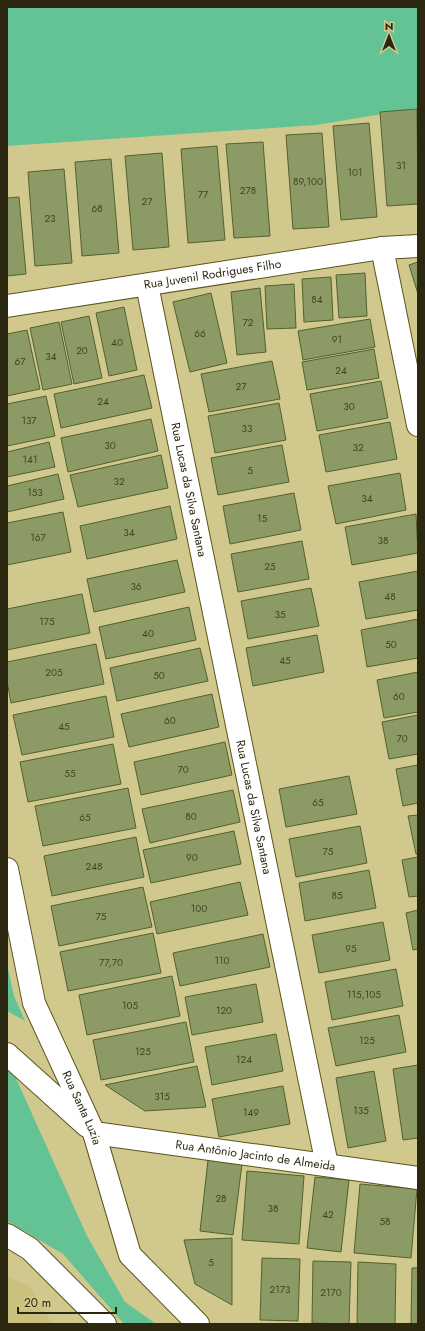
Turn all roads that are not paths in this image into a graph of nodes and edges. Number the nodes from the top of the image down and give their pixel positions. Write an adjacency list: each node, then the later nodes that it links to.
1 (418, 246): 2 (street, Rua Juvenil Rodrigues Filho)
2 (382, 248): 3 (street, Rua Juvenil Rodrigues Filho); 5 (street)
3 (147, 285): 4 (street, Rua Juvenil Rodrigues Filho); 9 (street, Rua Lucas da Silva Santana)
4 (7, 306)
5 (418, 425)
6 (7, 869): 8 (street, Rua Santa Luzia)
7 (7, 1054): 8 (street)
8 (94, 1133): 9 (street, Rua Antônio Jacinto de Almeida); 13 (street, Rua Santa Luzia)
9 (327, 1165): 10 (street, Rua Antônio Jacinto de Almeida)
10 (418, 1178)
11 (7, 1235): 12 (street)
12 (105, 1324)
13 (198, 1324)

